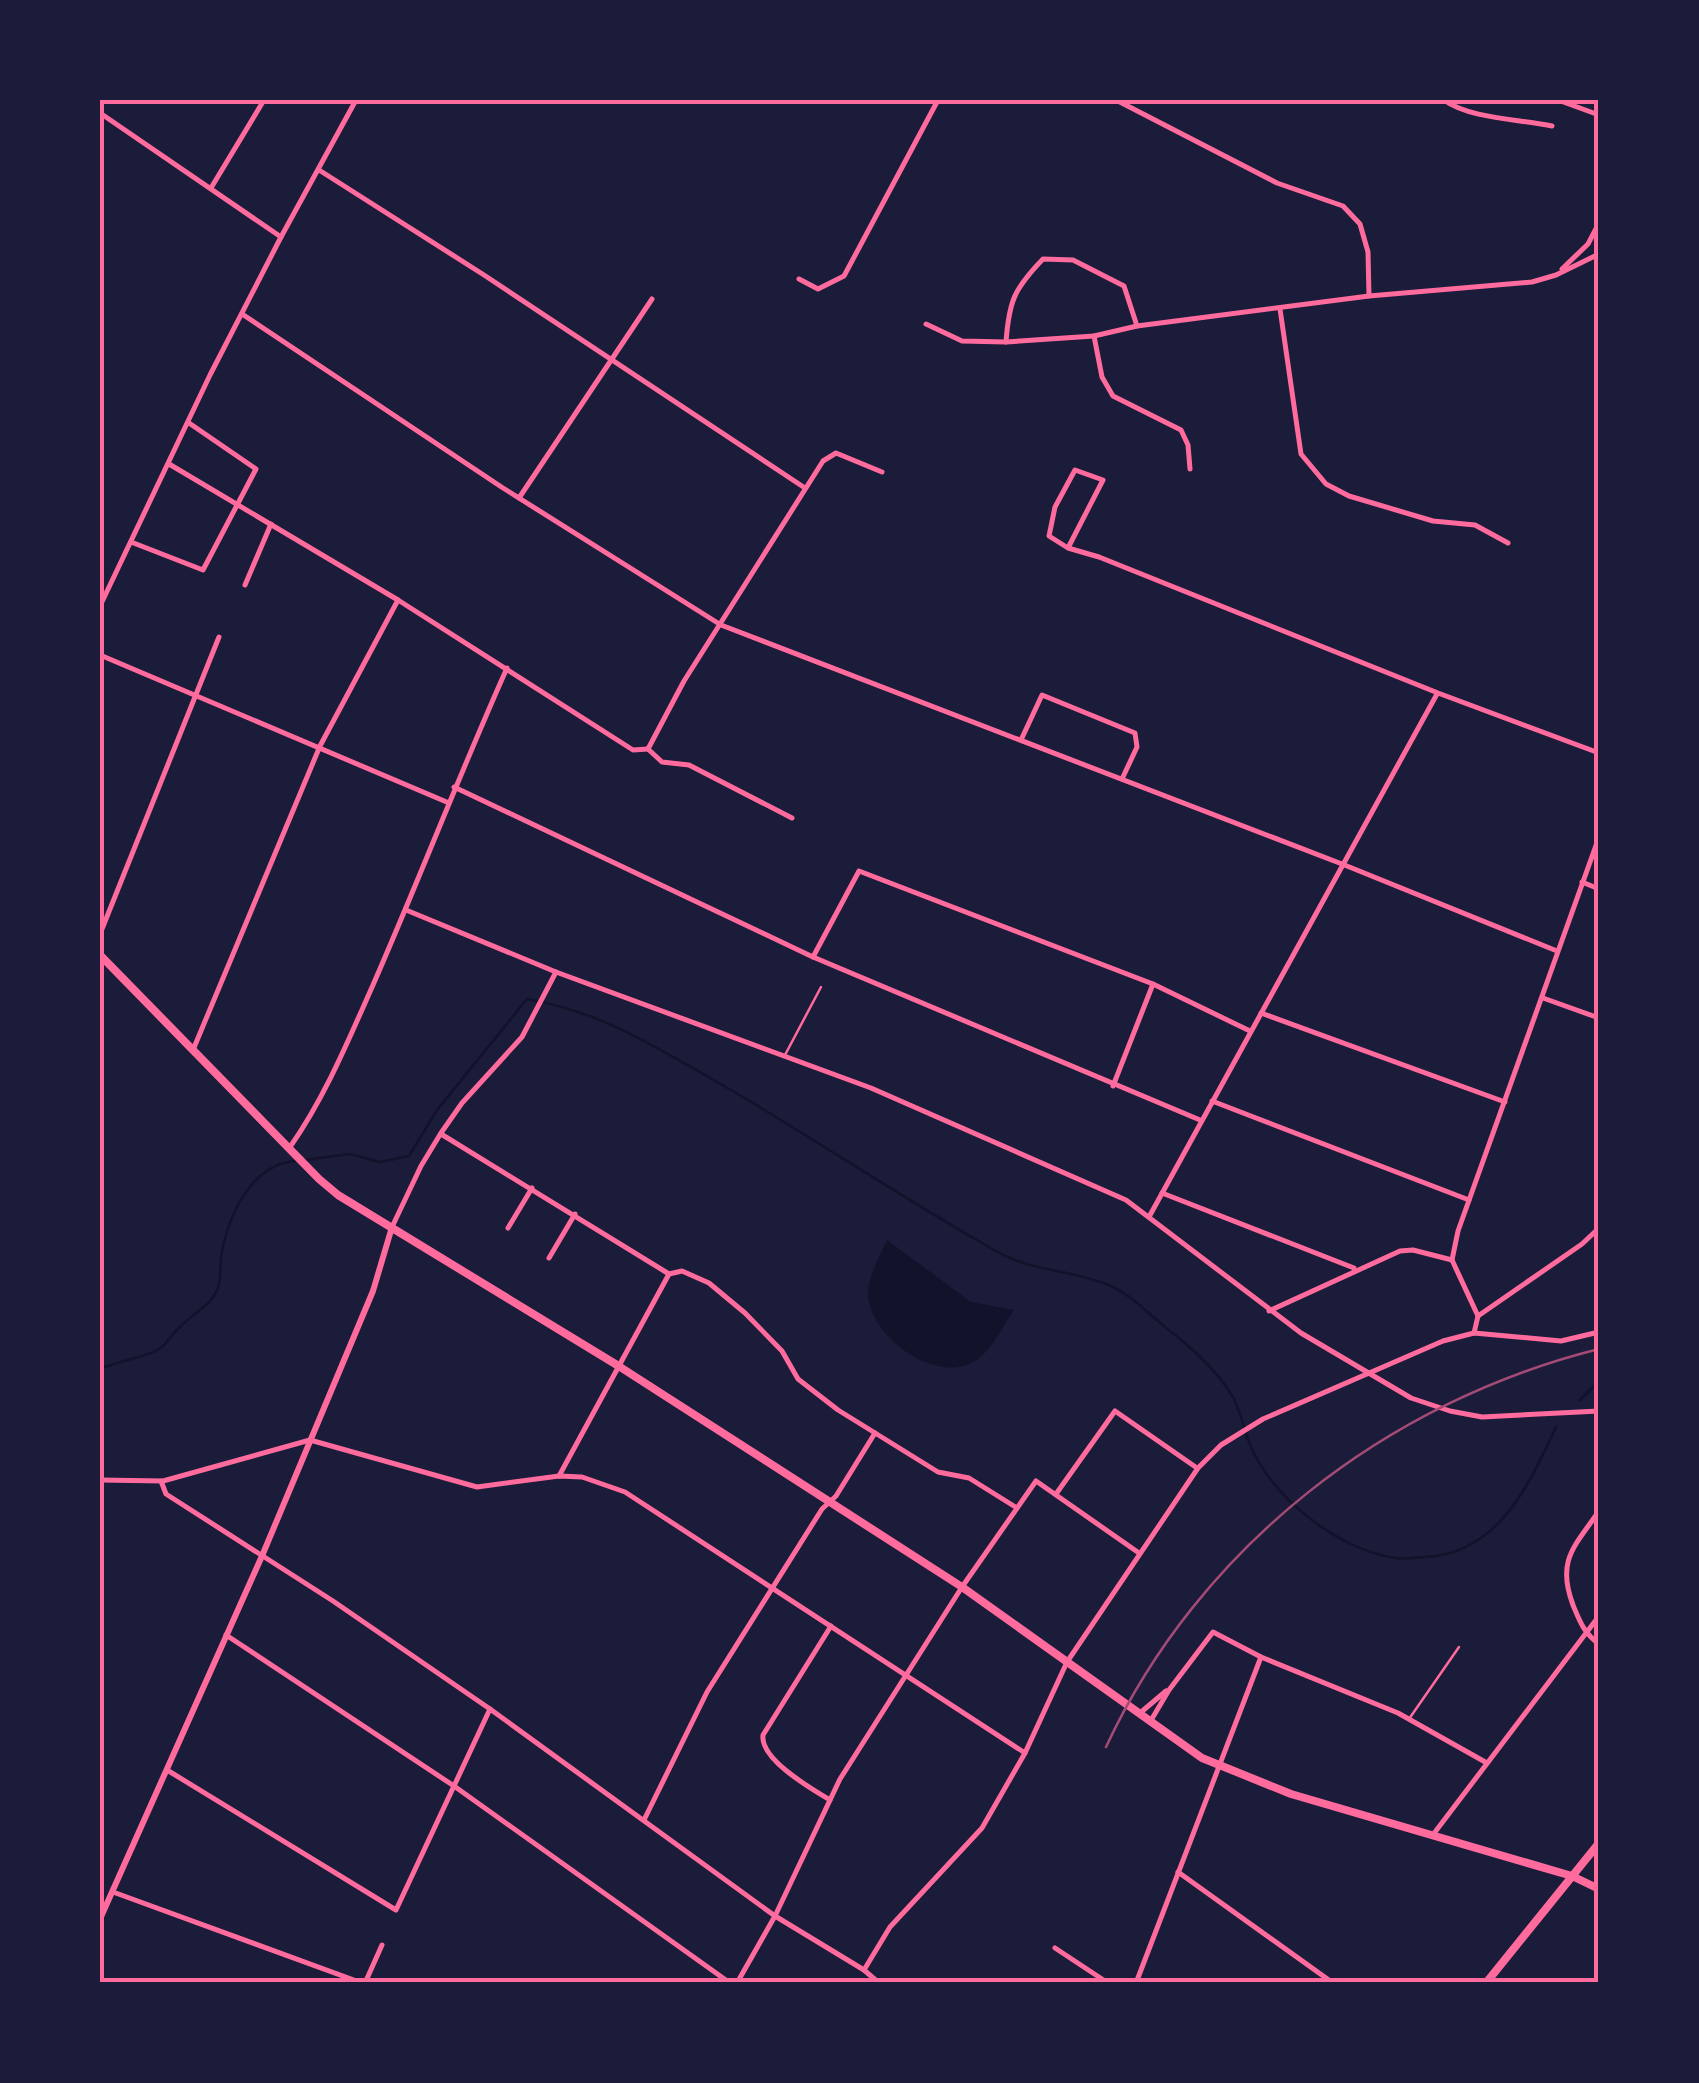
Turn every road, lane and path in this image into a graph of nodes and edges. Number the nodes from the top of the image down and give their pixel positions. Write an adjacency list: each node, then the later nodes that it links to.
1 (264, 100): 15 (street)
2 (356, 100): 14 (street)
3 (938, 100): 20 (street)
4 (1116, 100): 21 (street)
5 (1444, 100): 9 (street)
6 (1470, 100): 9 (street)
7 (1558, 100): 10 (street)
8 (1590, 100): 10 (street)
9 (1467, 109): 13 (street)
10 (1586, 109): 12 (street)
11 (100, 113): 15 (street)
12 (1599, 116)
13 (1552, 126)
14 (319, 170): 17 (street); 29 (street)
15 (210, 188): 17 (street)
16 (1599, 222): 19 (street)
17 (280, 237): 24 (street)
18 (1599, 254): 19 (street)
19 (1556, 275): 21 (street)
20 (799, 278)
21 (1369, 296): 23 (street)
22 (652, 299): 29 (street)
23 (1280, 310): 26 (street); 39 (street)
24 (242, 314): 30 (street); 35 (street)
25 (926, 324): 28 (street)
26 (1137, 326): 27 (street); 28 (street)
27 (1094, 336): 28 (street); 32 (street)
28 (1006, 342)
29 (612, 361): 34 (street); 35 (street)
30 (188, 423): 31 (street); 36 (street)
31 (169, 464): 36 (street); 38 (street)
32 (1190, 469)
33 (882, 472): 34 (street)
34 (805, 488): 44 (street)
35 (519, 498): 44 (street)
36 (237, 505): 37 (street); 38 (street)
37 (271, 524): 41 (street); 42 (street)
38 (131, 542): 43 (street)
39 (1508, 543)
40 (1068, 548): 40 (street); 48 (street)
41 (245, 585)
42 (398, 600): 47 (street); 51 (street)
43 (100, 606)
44 (721, 625): 50 (street); 52 (street)
45 (219, 637): 49 (street)
46 (100, 655): 49 (street)
47 (506, 668): 52 (street); 55 (street)
48 (1438, 693): 53 (street); 59 (street)
49 (198, 695): 51 (street); 63 (street)
50 (1021, 740): 54 (street); 54 (street)
51 (320, 746): 56 (street); 74 (street)
52 (648, 749): 57 (street)
53 (1599, 753)
54 (1122, 779): 59 (street)
55 (454, 787): 56 (street); 66 (street)
56 (449, 803): 62 (street)
57 (792, 818)
58 (1599, 837): 60 (street)
59 (1342, 864): 64 (street); 71 (street)
60 (1582, 882): 61 (street); 64 (street)
61 (1599, 889)
62 (406, 910): 67 (street); 81 (street)
63 (100, 934)
64 (1557, 951): 70 (street)
65 (100, 955): 74 (main road)
66 (813, 957): 68 (street); 76 (street)
67 (556, 972): 75 (street); 80 (street)
68 (1153, 984): 73 (street); 76 (street)
69 (821, 987): 75 (lane)
70 (1543, 998): 72 (street); 78 (street)
71 (1261, 1012): 73 (street); 78 (street)
72 (1599, 1018)
73 (1250, 1031): 77 (street)
74 (193, 1050): 81 (main road)
75 (784, 1055): 86 (street)
76 (1113, 1086): 79 (street)
77 (1212, 1101): 79 (street); 84 (street)
78 (1505, 1102): 84 (street)
79 (1200, 1120): 83 (street)
80 (441, 1134): 82 (street); 87 (street)
81 (293, 1151): 87 (main road)
82 (532, 1188): 85 (street); 88 (street)
83 (1162, 1192): 86 (street); 92 (street)
84 (1469, 1200): 91 (street)
85 (575, 1214): 90 (street); 93 (street)
86 (1150, 1217): 94 (street)
87 (392, 1227): 98 (main road); 102 (street)
88 (508, 1228)
89 (1599, 1228): 95 (street)
90 (549, 1258)
91 (1452, 1260): 92 (street); 95 (street)
92 (1356, 1269): 94 (street)
93 (669, 1274): 98 (street); 101 (street)
94 (1270, 1310): 99 (street)
95 (1478, 1316): 97 (street)
96 (1599, 1332): 97 (street)
97 (1474, 1333): 99 (street)
98 (617, 1365): 104 (street); 108 (main road)
99 (1371, 1375): 100 (street); 103 (street)
100 (1599, 1412)
101 (875, 1433): 108 (street); 109 (street)
102 (310, 1440): 104 (street); 106 (street); 112 (street)
103 (1198, 1468): 107 (street); 111 (street)
104 (559, 1476): 114 (street)
105 (100, 1480): 106 (street)
106 (161, 1481): 112 (street)
107 (1056, 1494): 109 (street); 111 (street)
108 (830, 1502): 113 (main road); 114 (street)
109 (1017, 1508): 113 (street)
110 (1599, 1511): 117 (street)
111 (1139, 1553): 122 (street)
112 (262, 1556): 118 (street); 125 (street)
113 (962, 1587): 122 (main road); 123 (street)
114 (774, 1589): 116 (street); 135 (street)
115 (1599, 1616): 117 (street)
116 (831, 1626): 123 (street); 134 (street)
117 (1585, 1634): 119 (street); 130 (street)
118 (226, 1636): 132 (street); 133 (street)
119 (1599, 1644)
120 (1459, 1647): 127 (lane)
121 (1261, 1657): 124 (street); 127 (street); 131 (street)
122 (1068, 1662): 126 (main road); 129 (street)
123 (906, 1676): 129 (street); 134 (street)
124 (1169, 1690): 126 (street); 128 (street)
125 (490, 1709): 133 (street); 135 (street)
126 (1138, 1714): 128 (main road)
127 (1409, 1719): 130 (street)
128 (1150, 1722): 131 (main road)
129 (1024, 1753): 146 (street)
130 (1487, 1763): 136 (street)
131 (1219, 1767): 136 (main road); 138 (street)
132 (167, 1770): 133 (street); 141 (street)
133 (454, 1786): 148 (street)
134 (830, 1800): 143 (street)
135 (644, 1820): 143 (street)
136 (1432, 1836): 139 (main road)
137 (1599, 1843): 139 (main road)
138 (1178, 1872): 151 (street); 152 (street)
139 (1572, 1876): 140 (main road); 153 (main road)
140 (1599, 1888)
141 (113, 1892): 142 (street); 147 (street)
142 (101, 1912)
143 (775, 1916): 146 (street); 148 (street)
144 (382, 1945): 147 (street)
145 (1055, 1948): 150 (street)
146 (864, 1970): 149 (street)
147 (363, 1983)
148 (733, 1983)
149 (879, 1983)
150 (1108, 1983)
151 (1136, 1983)
152 (1334, 1983)
153 (1486, 1983)

